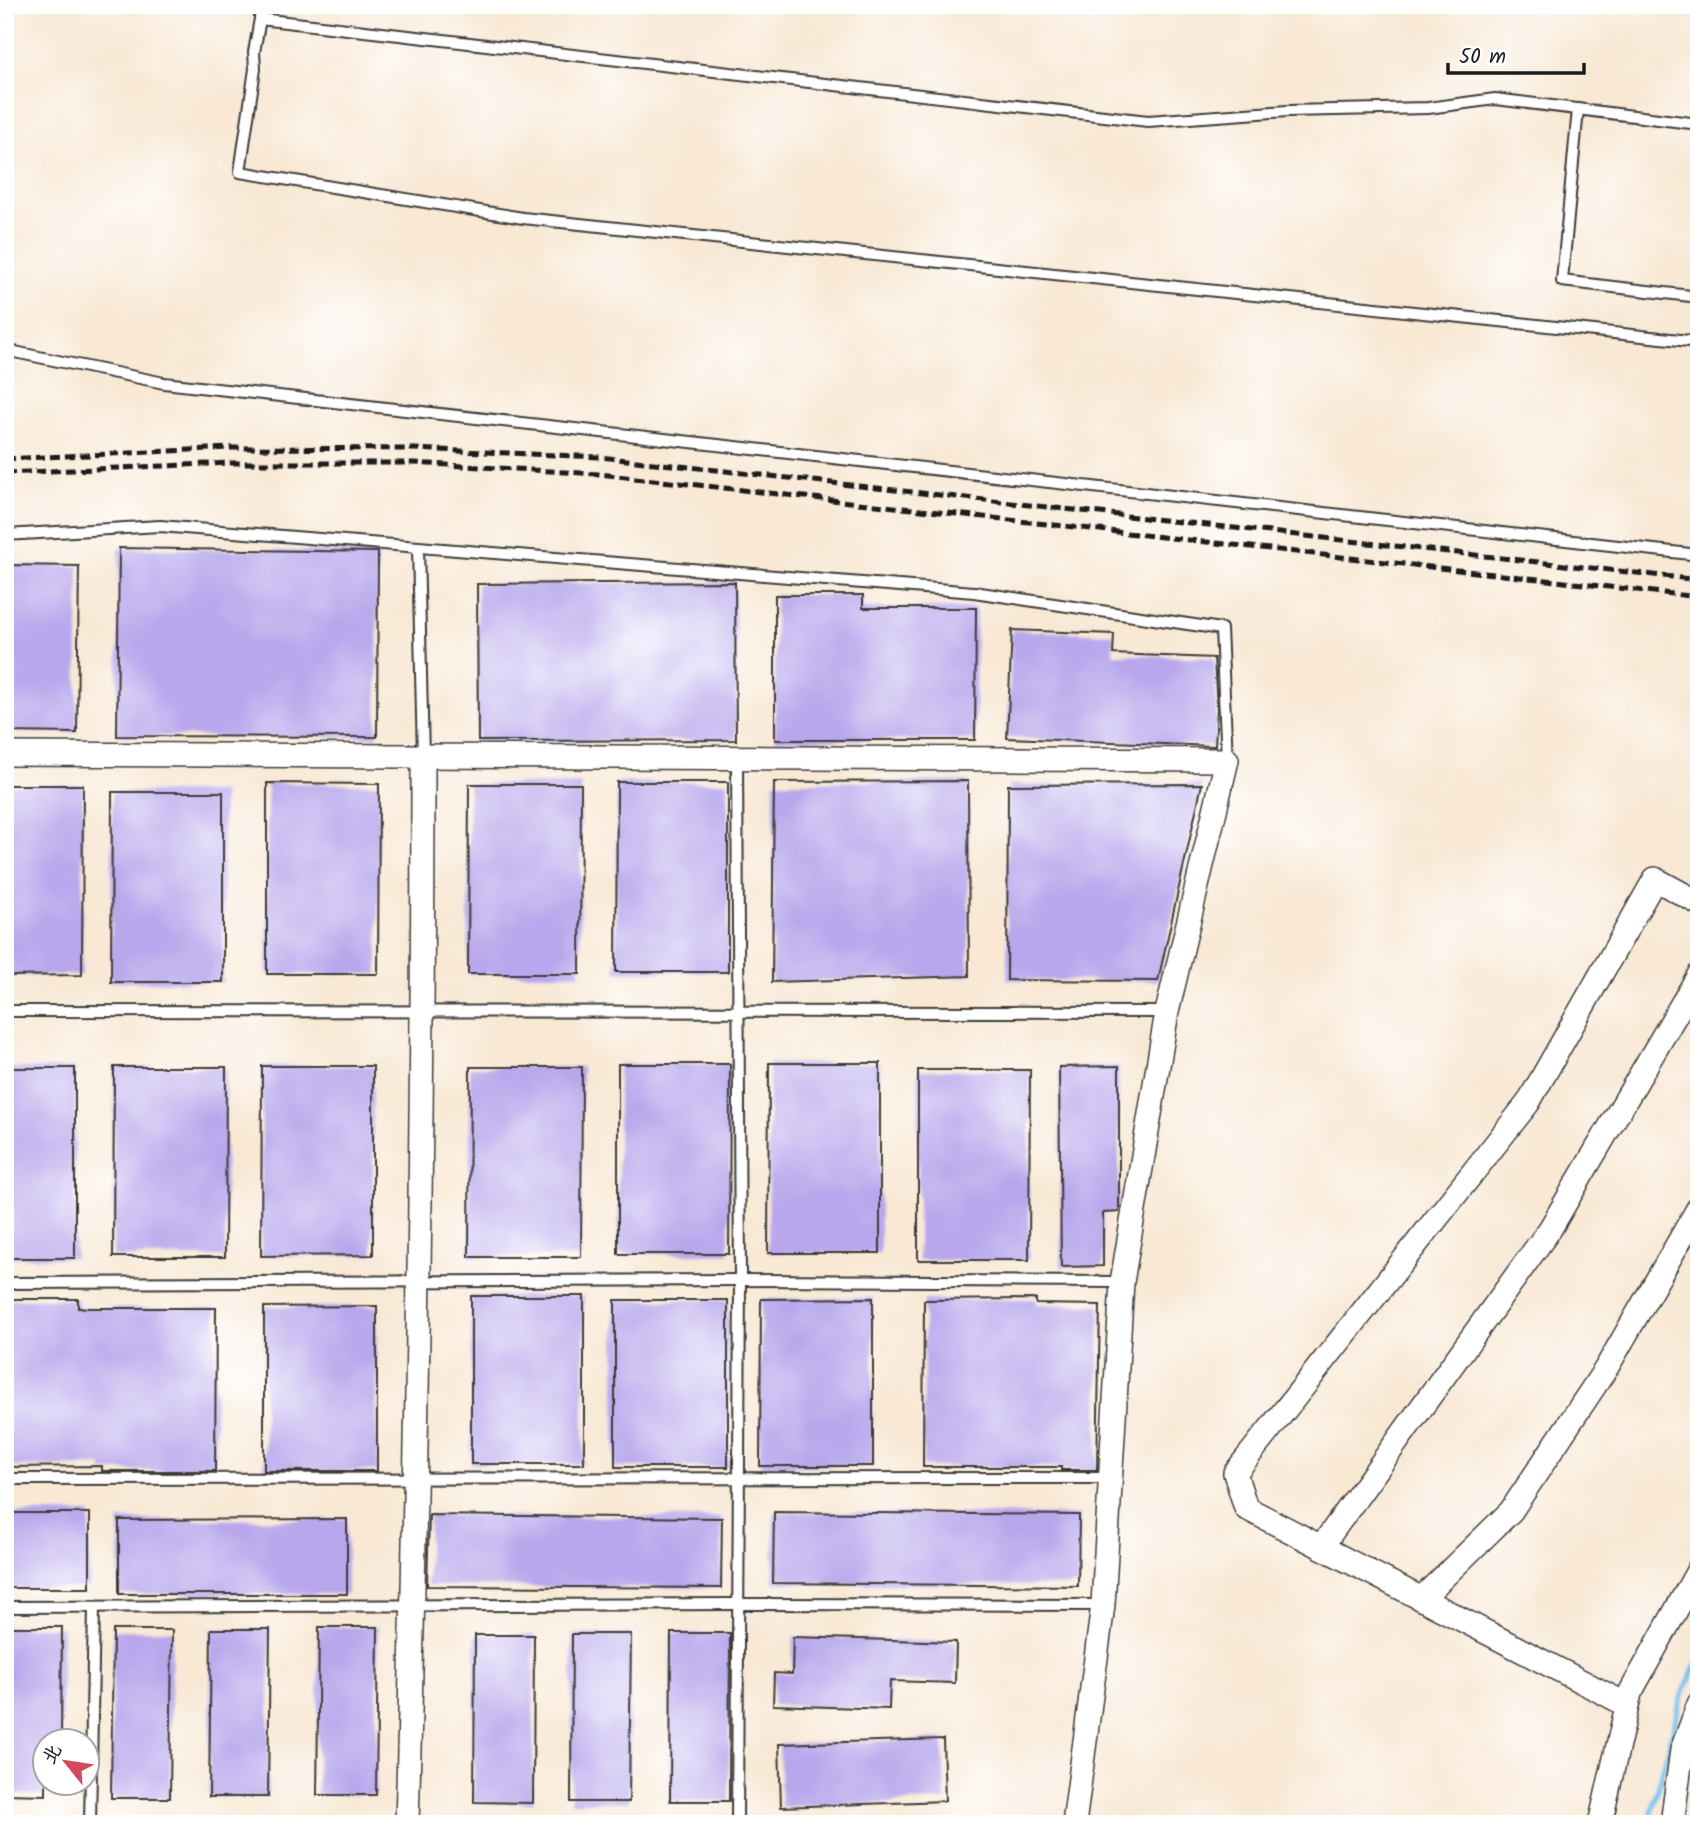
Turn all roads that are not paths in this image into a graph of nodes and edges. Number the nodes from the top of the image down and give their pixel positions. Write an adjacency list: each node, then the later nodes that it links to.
1 (261, 5): 2 (lane)
2 (260, 19): 3 (lane); 6 (lane)
3 (1578, 109): 4 (lane); 5 (lane)
4 (1699, 124)
5 (1699, 297)
6 (1699, 342)
7 (5, 350): 10 (lane)
8 (5, 536): 9 (lane)
9 (418, 547): 12 (lane); 14 (lane)
10 (1699, 555)
11 (5, 754): 12 (street)
12 (423, 757): 13 (street); 19 (street)
13 (737, 758): 14 (street); 18 (lane)
14 (1227, 760): 20 (street)
15 (1699, 903): 30 (street)
16 (1699, 975): 30 (street)
17 (5, 1011): 19 (lane)
18 (737, 1011): 19 (lane); 20 (lane); 22 (lane)
19 (423, 1012): 23 (street)
20 (1167, 1012): 24 (street)
21 (1699, 1207): 32 (street)
22 (740, 1279): 23 (lane); 24 (lane); 27 (lane)
23 (418, 1280): 25 (lane); 26 (street)
24 (1122, 1282): 28 (street)
25 (5, 1283)
26 (415, 1478): 27 (lane); 29 (lane); 35 (street)
27 (737, 1478): 28 (lane); 33 (lane)
28 (1111, 1478): 34 (street)
29 (5, 1479)
30 (1321, 1547): 32 (street)
31 (1699, 1569): 39 (street)
32 (1421, 1599): 39 (street)
33 (737, 1604): 34 (lane); 35 (lane); 42 (lane)
34 (1103, 1605): 43 (street)
35 (413, 1606): 37 (lane); 41 (street)
36 (5, 1607): 37 (lane)
37 (94, 1607): 40 (lane)
38 (1699, 1704): 45 (street)
39 (1627, 1705): 44 (street)
40 (90, 1824)
41 (407, 1824)
42 (737, 1824)
43 (1074, 1824)
44 (1600, 1824)
45 (1672, 1824)

